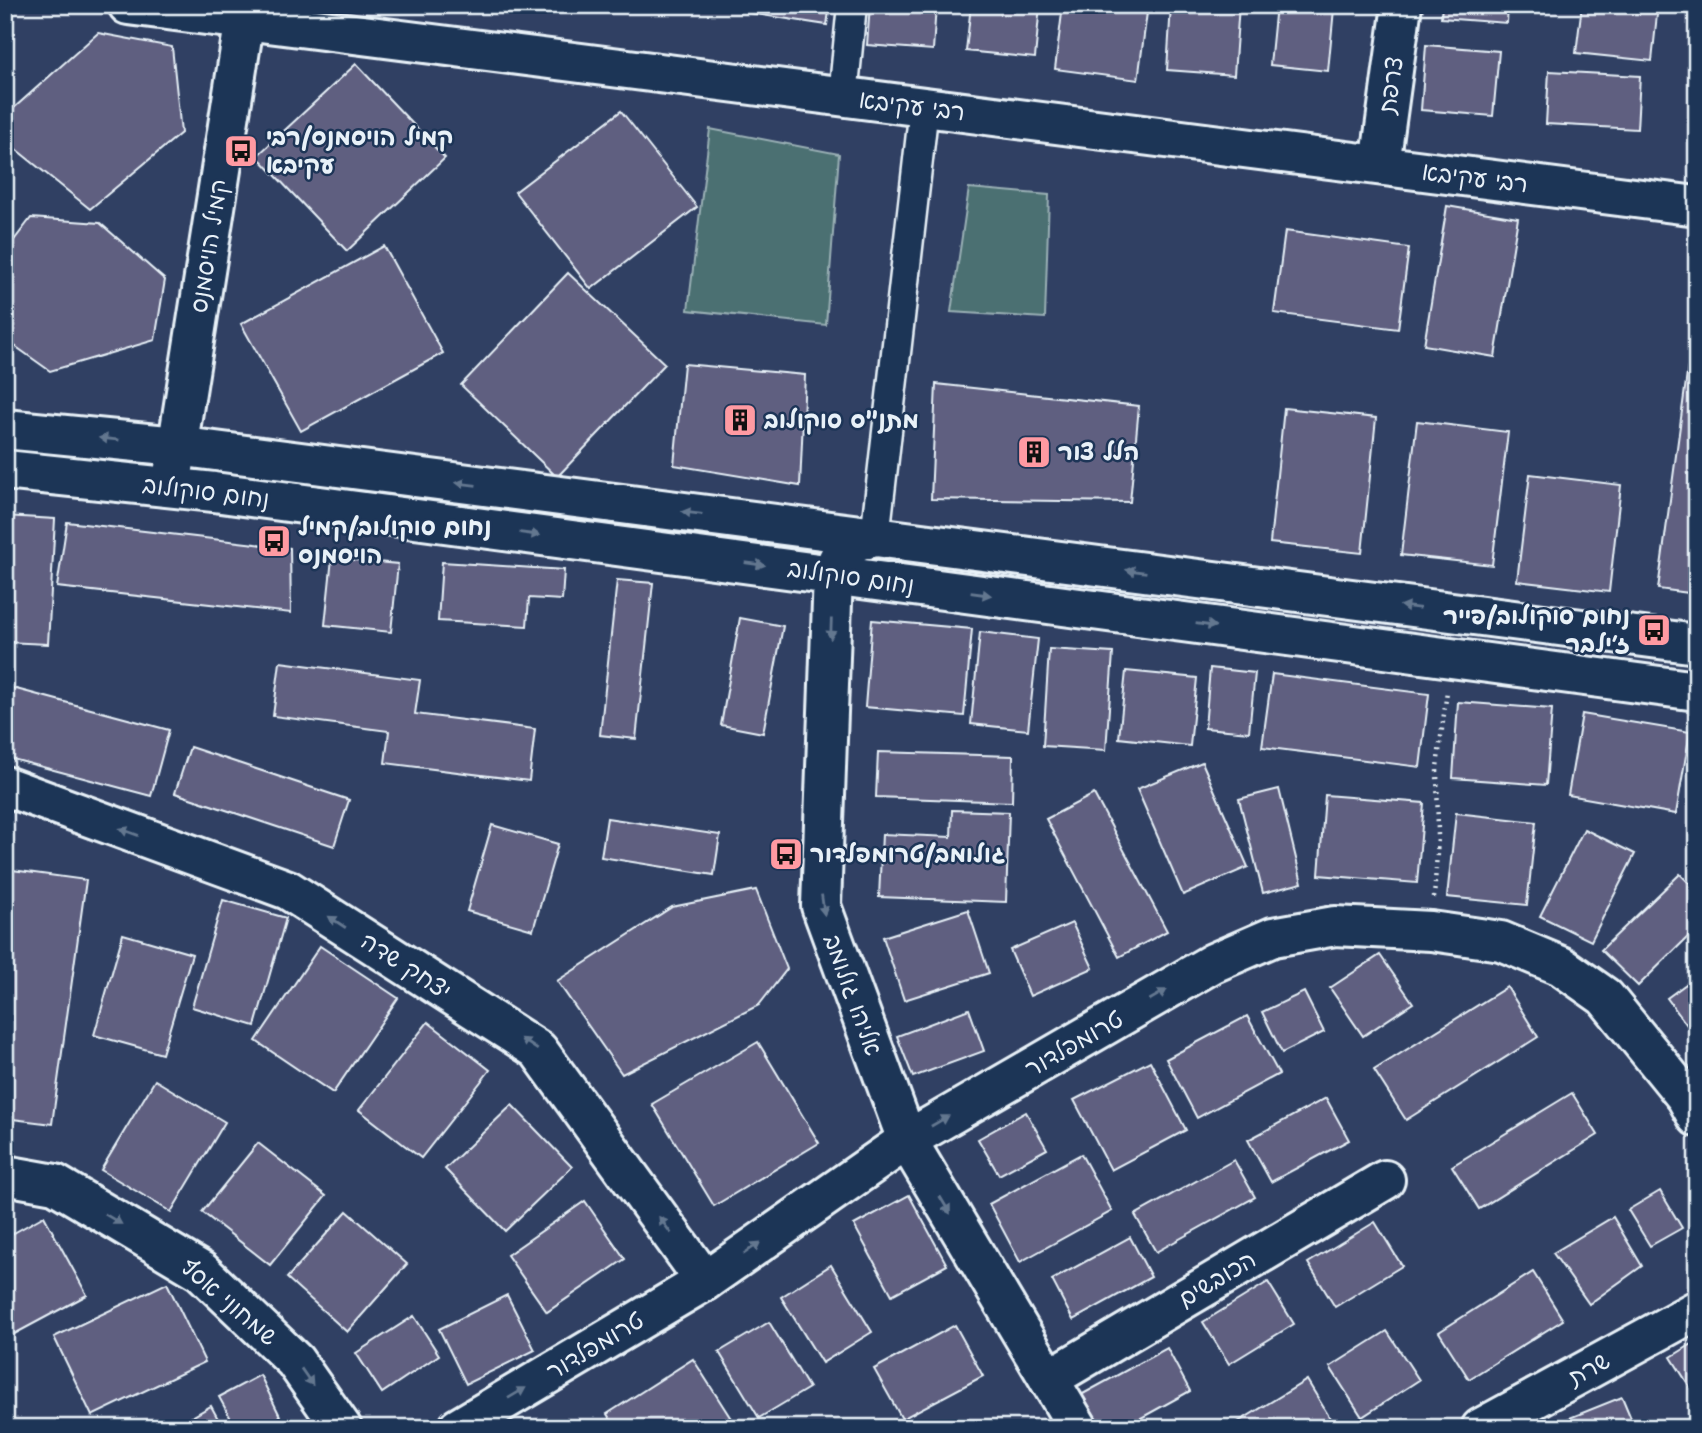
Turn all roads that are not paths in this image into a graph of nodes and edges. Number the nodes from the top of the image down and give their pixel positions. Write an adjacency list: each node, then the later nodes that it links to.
1 (128, 5): 4 (street, רבי עקיבא)
2 (852, 5): 5 (street)
3 (1402, 5): 7 (street, צרפת)
4 (247, 13): 5 (street, רבי עקיבא); 10 (street, קמיל הויסמנס)
5 (843, 97): 6 (street, רבי עקיבא)
6 (924, 107): 7 (street, רבי עקיבא); 13 (street)
7 (1380, 165): 8 (street, רבי עקיבא)
8 (1697, 206)
9 (5, 429): 10 (street, נחום סוקולוב, one-way to 9)
10 (177, 446): 12 (street, קמיל הויסמנס); 13 (street, נחום סוקולוב, one-way to 10)
11 (5, 470): 12 (street, נחום סוקולוב)
12 (171, 487): 14 (street, נחום סוקולוב, one-way to 14)
13 (875, 537): 14 (street, אליהו גולומב); 15 (street, נחום סוקולוב, one-way to 13)
14 (833, 574): 16 (street, נחום סוקולוב, one-way to 16); 19 (street, אליהו גולומב, one-way to 19)
15 (1697, 644)
16 (1697, 691)
17 (5, 786): 22 (street, יצחק שדה, one-way to 17)
18 (1697, 1117): 19 (street, טרומפלדור, one-way to 18)
19 (907, 1140): 22 (street, טרומפלדור, one-way to 19); 24 (street, אליהו גולומב, one-way to 24)
20 (5, 1175): 25 (street, שמחוני אסף, one-way to 25)
21 (1385, 1180): 24 (street, הכובשים)
22 (705, 1281): 26 (street, טרומפלדור, one-way to 22)
23 (1697, 1310): 28 (street, שרת)
24 (1049, 1379): 27 (street, אליהו גולומב)
25 (342, 1428)
26 (458, 1428)
27 (1078, 1428)
28 (1482, 1428)

